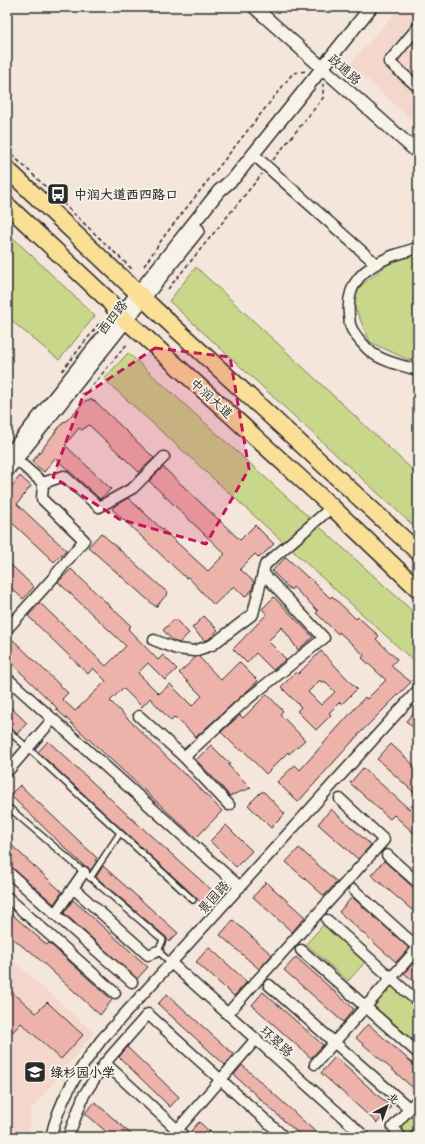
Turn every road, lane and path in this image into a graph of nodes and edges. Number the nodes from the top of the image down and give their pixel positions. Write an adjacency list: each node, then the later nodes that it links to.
1 (254, 7): 4 (street, 政通路)
2 (371, 7): 4 (street, 西四路)
3 (418, 27): 5 (street)
4 (322, 68): 7 (street, 政通路); 8 (street, 西四路); 9 (path); 14 (path)
5 (418, 87)
6 (7, 150): 15 (path)
7 (418, 153)
8 (253, 154): 9 (street); 17 (street, 西四路)
9 (268, 167): 13 (street); 16 (path)
10 (7, 169): 17 (main road, 中润大道)
11 (7, 205): 18 (main road, 中润大道)
12 (418, 248): 13 (street)
13 (375, 263): 20 (street)
14 (144, 266)
15 (132, 269)
16 (168, 289)
17 (141, 296): 18 (street, 西四路); 27 (main road, 中润大道)
18 (123, 318): 22 (street, 西四路); 26 (main road, 中润大道)
19 (127, 344): 21 (path)
20 (418, 370)
21 (81, 395)
22 (11, 457): 24 (street, 西四路); 25 (street)
23 (164, 457): 25 (street)
24 (7, 471)
25 (43, 483): 30 (street)
26 (332, 507): 28 (street); 29 (main road, 中润大道)
27 (418, 552)
28 (263, 573): 31 (street); 38 (street)
29 (418, 589)
30 (7, 629)
31 (154, 640)
32 (7, 678): 35 (street)
33 (418, 690): 48 (street, 景园路)
34 (139, 716): 38 (street)
35 (53, 719): 37 (street); 48 (street)
36 (7, 730): 37 (lane)
37 (28, 748): 39 (street); 43 (lane)
38 (184, 757): 42 (street)
39 (7, 772)
40 (340, 799): 65 (street)
41 (7, 806): 46 (lane)
42 (229, 806)
43 (120, 833): 46 (lane); 52 (lane)
44 (387, 855): 47 (street)
45 (7, 871): 53 (street)
46 (87, 875): 49 (street); 57 (lane)
47 (418, 883)
48 (240, 887): 58 (street, 景园路)
49 (73, 888): 53 (street); 57 (street)
50 (354, 890): 55 (street)
51 (7, 897): 62 (street)
52 (193, 900)
53 (55, 914): 60 (street)
54 (327, 920): 59 (street)
55 (418, 948): 59 (street)
56 (301, 950): 64 (street)
57 (158, 951): 58 (lane)
58 (171, 963): 65 (street, 环翠路); 77 (street, 景园路)
59 (391, 978): 63 (street); 64 (street)
60 (132, 982)
61 (269, 985): 67 (street)
62 (115, 993)
63 (418, 1002)
64 (366, 1007): 67 (street); 68 (street)
65 (227, 1014): 66 (street, 环翠路)
66 (256, 1039): 71 (street); 81 (street, 环翠路)
67 (334, 1043): 70 (street); 73 (street)
68 (418, 1053)
69 (105, 1064): 71 (street); 74 (street); 75 (street)
70 (315, 1064)
71 (221, 1079): 75 (street); 80 (street)
72 (418, 1099): 73 (street)
73 (410, 1109): 82 (street)
74 (69, 1133): 78 (street)
75 (174, 1133): 79 (street)
76 (418, 1133): 83 (street)
77 (51, 1137)
78 (78, 1137)
79 (185, 1137)
80 (284, 1137)
81 (365, 1137)
82 (400, 1137)
83 (414, 1137)

